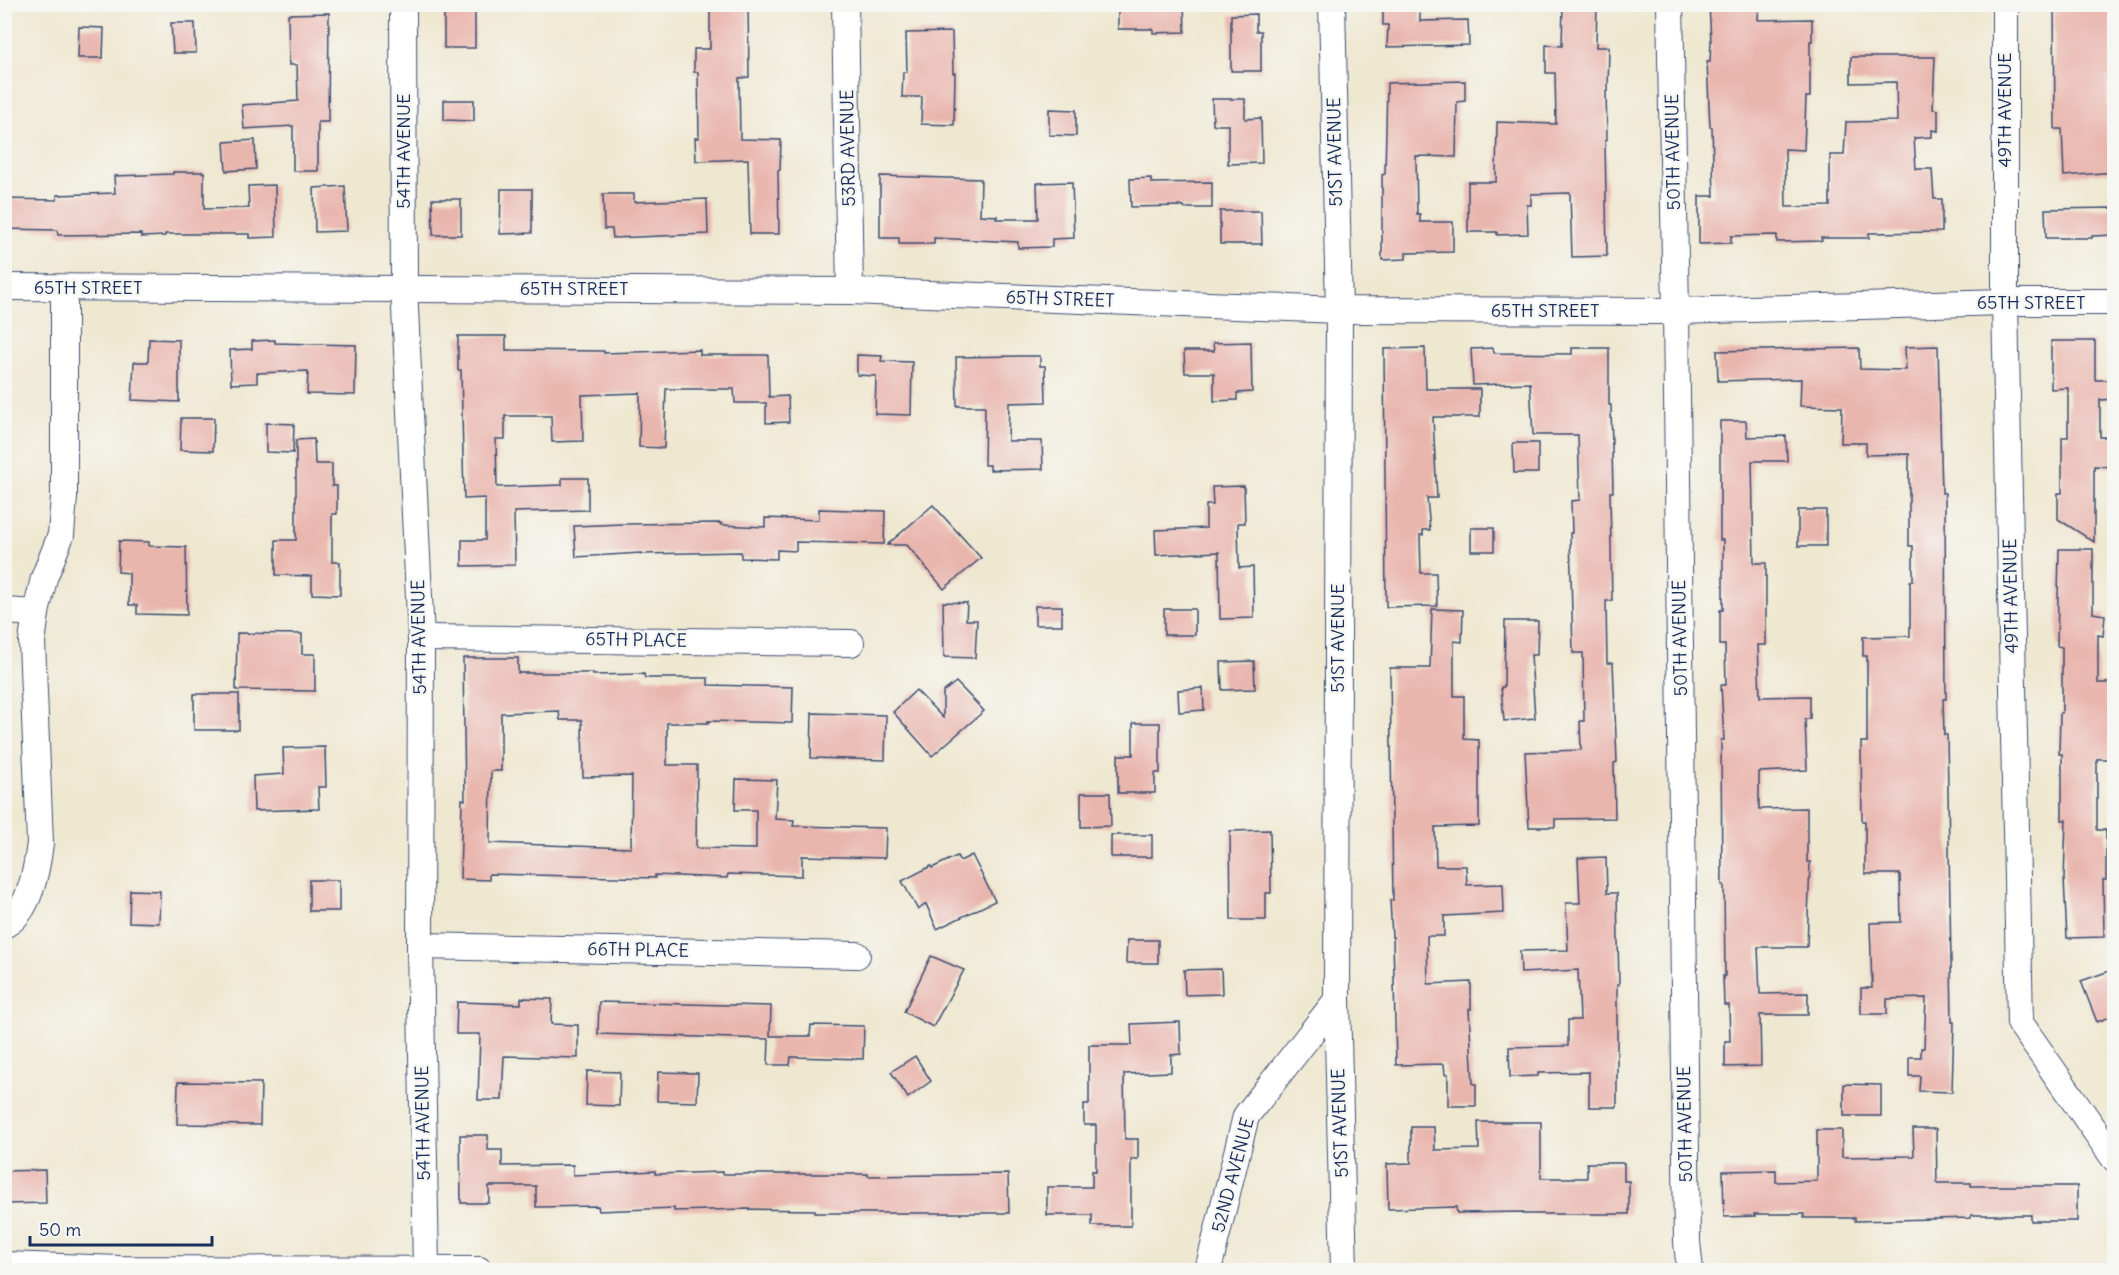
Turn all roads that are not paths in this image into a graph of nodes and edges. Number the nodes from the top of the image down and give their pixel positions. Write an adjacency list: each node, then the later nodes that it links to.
1 (403, 4): 8 (street, 54TH AVENUE)
2 (845, 4): 9 (street, 53RD AVENUE)
3 (1332, 4): 12 (street, 51ST AVENUE)
4 (1670, 4): 13 (street, 50TH AVENUE)
5 (2005, 4): 10 (street, 49TH AVENUE)
6 (4, 287): 7 (street, 65TH STREET)
7 (64, 288): 8 (street, 65TH STREET); 15 (street)
8 (404, 288): 9 (street, 65TH STREET); 16 (street, 54TH AVENUE)
9 (850, 291): 12 (street, 65TH STREET)
10 (2005, 302): 11 (street, 65TH STREET); 13 (street, 65TH STREET); 22 (street, 49TH AVENUE)
11 (2115, 302)
12 (1339, 310): 13 (street, 65TH STREET); 21 (street, 51ST AVENUE)
13 (1676, 311): 28 (street, 50TH AVENUE)
14 (4, 611): 15 (street)
15 (36, 613): 18 (street)
16 (421, 638): 17 (street, 65TH PLACE); 19 (street, 54TH AVENUE)
17 (851, 643)
18 (4, 925)
19 (420, 946): 20 (street, 66TH PLACE); 24 (street, 54TH AVENUE)
20 (857, 955)
21 (1337, 1000): 26 (street, 52ND AVENUE); 27 (street, 51ST AVENUE)
22 (2115, 1158)
23 (4, 1265): 24 (street)
24 (426, 1269): 25 (street)
25 (480, 1270)
26 (1208, 1270)
27 (1344, 1270)
28 (1690, 1270)

